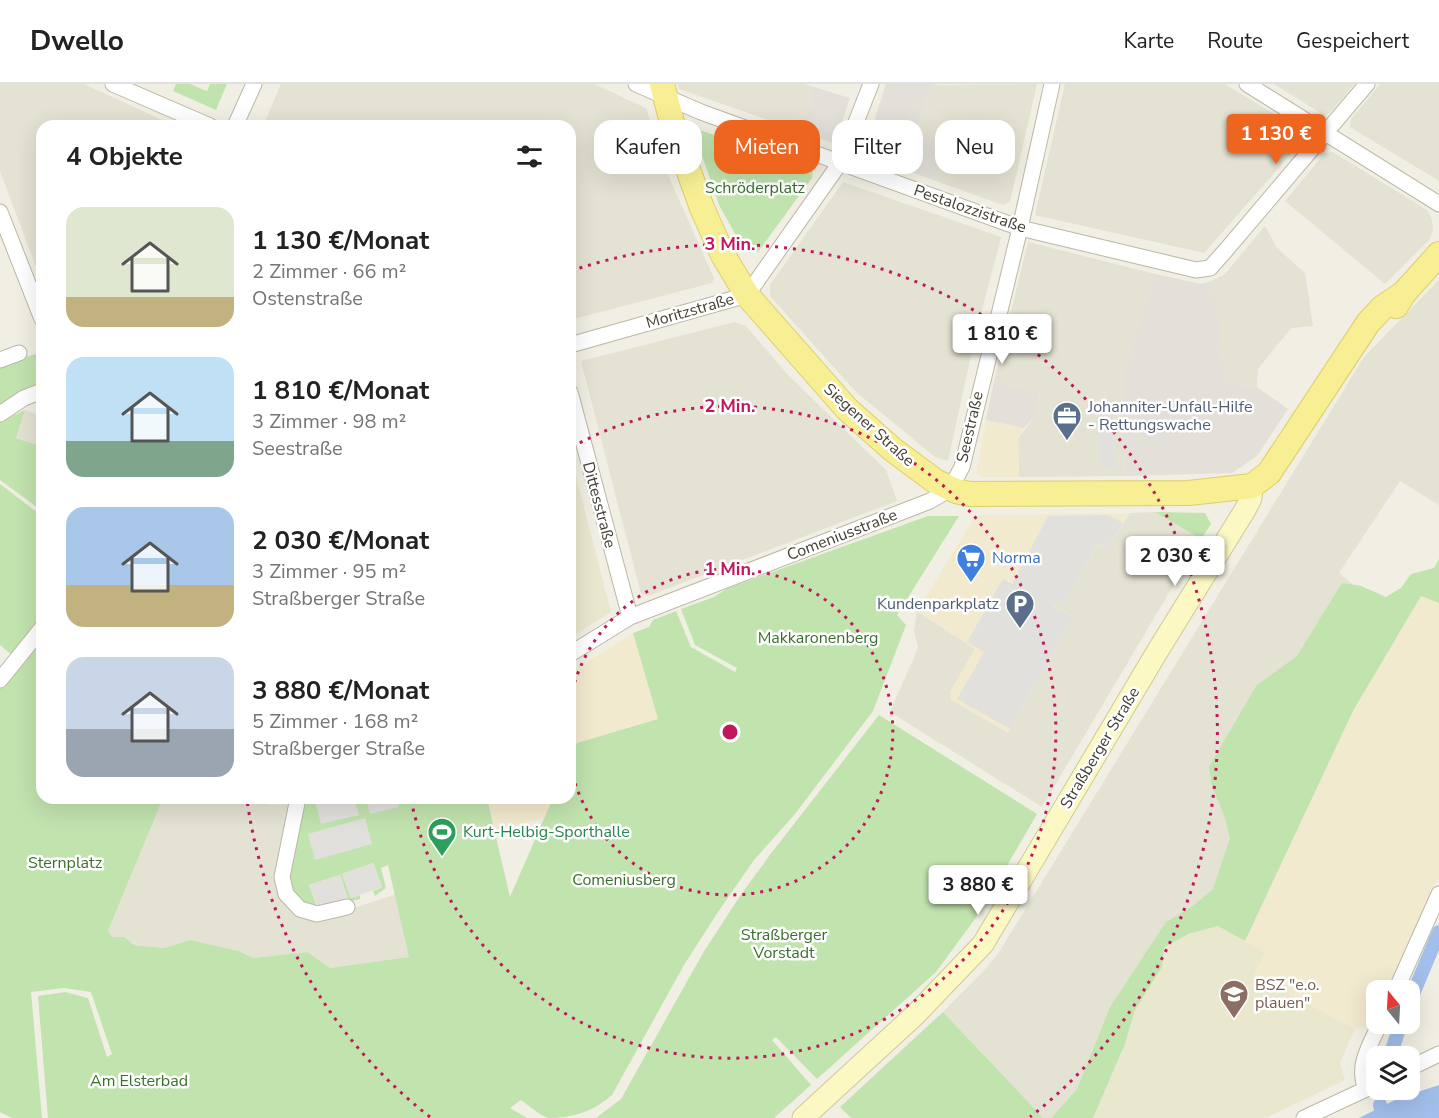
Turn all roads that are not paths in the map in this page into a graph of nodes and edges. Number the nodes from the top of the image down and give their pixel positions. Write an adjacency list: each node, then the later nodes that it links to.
1 (113, 84): 9 (street)
2 (254, 84): 10 (street)
3 (636, 84): 8 (street, Pestalozzistraße)
4 (871, 84): 11 (street, Moritzstraße)
5 (1052, 84): 18 (street, Seestraße)
6 (1247, 84): 12 (street)
7 (1367, 84): 12 (street)
8 (663, 90): 13 (street, Pestalozzistraße); 20 (main road, Siegener Straße)
9 (196, 120)
10 (238, 120)
11 (857, 120)
12 (1325, 132): 16 (street); 18 (street, Pestalozzistraße)
13 (832, 160)
14 (832, 174): 20 (street, Moritzstraße)
15 (870, 174): 18 (street, Pestalozzistraße)
16 (1439, 204)
17 (0, 212): 21 (street)
18 (1020, 228): 29 (street, Seestraße)
19 (1439, 254): 28 (main road, Straßberger Straße)
20 (747, 295): 22 (street, Moritzstraße); 29 (main road, Siegener Straße)
21 (36, 304)
22 (576, 343)
23 (19, 353): 24 (street)
24 (0, 360)
25 (36, 393): 26 (street)
26 (0, 414)
27 (576, 414): 30 (street, Dittesstraße)
28 (1252, 486): 29 (main road, Siegener Straße); 43 (main road, Straßberger Straße)
29 (950, 489): 30 (street, Comeniusstraße)
30 (630, 617): 32 (street, Comeniusstraße)
31 (36, 635): 33 (street)
32 (576, 650)
33 (0, 680)
34 (297, 804): 36 (street)
35 (1439, 894): 37 (street)
36 (347, 906)
37 (1400, 980)
38 (1366, 1054): 41 (street)
39 (1439, 1054): 40 (street)
40 (1420, 1063)
41 (1366, 1079)
42 (1366, 1090): 44 (street)
43 (803, 1118)
44 (1304, 1118)

